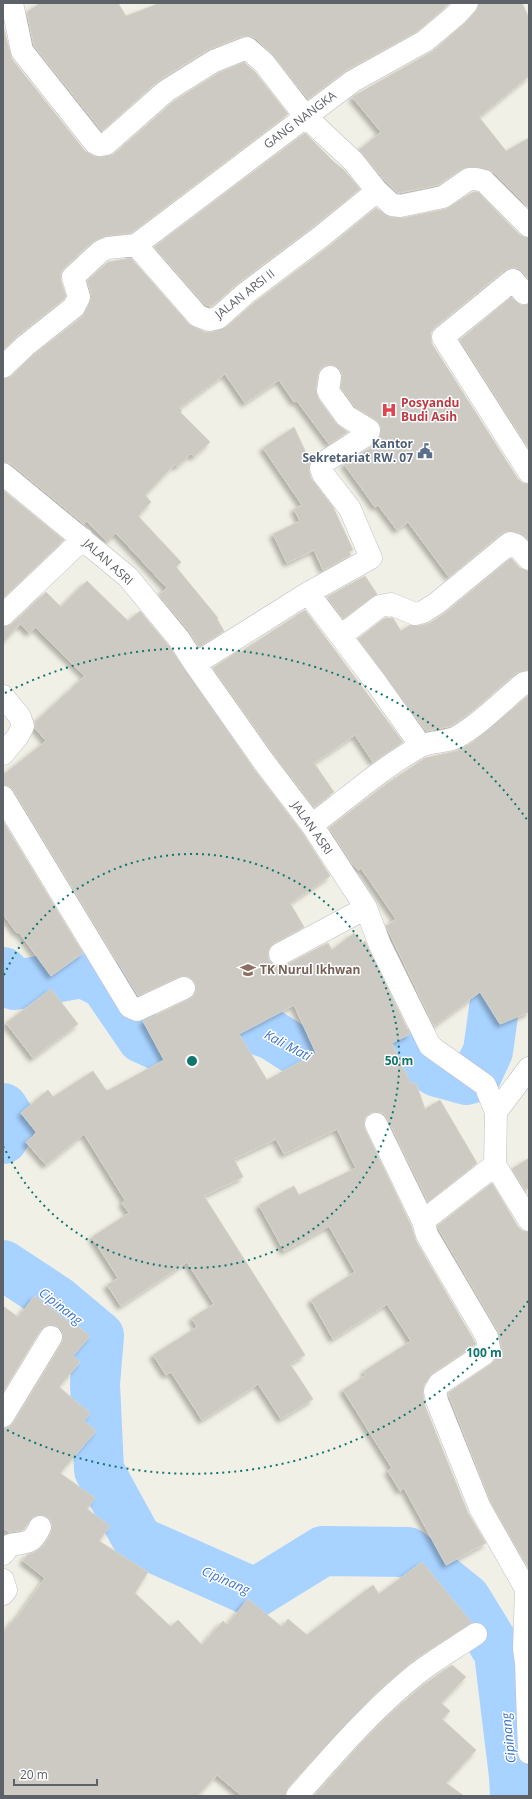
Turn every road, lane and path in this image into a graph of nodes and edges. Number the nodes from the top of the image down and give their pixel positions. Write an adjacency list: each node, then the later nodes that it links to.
1 (12, 3): 3 (street)
2 (467, 3): 3 (street, GANG NANGKA)
3 (305, 116): 4 (street); 6 (street, GANG NANGKA)
4 (377, 191): 5 (street); 6 (street, JALAN ARSI II)
5 (529, 226)
6 (136, 245): 8 (street)
7 (529, 291): 10 (street)
8 (3, 367)
9 (330, 377): 14 (street)
10 (529, 472)
11 (3, 474): 12 (street, JALAN ASRI)
12 (83, 539): 15 (street); 17 (street, JALAN ASRI)
13 (529, 559): 16 (street)
14 (308, 593): 16 (street); 17 (street)
15 (3, 615)
16 (340, 636): 20 (street)
17 (195, 664): 23 (street, JALAN ASRI)
18 (529, 682): 20 (street)
19 (3, 696): 21 (street)
20 (421, 746): 23 (street)
21 (3, 754)
22 (3, 797): 26 (street)
23 (312, 825): 24 (street, JALAN ASRI)
24 (366, 908): 25 (street); 28 (street, JALAN ASRI)
25 (280, 954)
26 (184, 988)
27 (529, 1068): 28 (street)
28 (496, 1112): 30 (street, JALAN ASRI)
29 (376, 1124): 31 (street)
30 (495, 1165): 31 (street); 32 (street)
31 (429, 1216): 38 (street)
32 (529, 1220)
33 (51, 1337): 34 (street)
34 (3, 1416)
35 (40, 1527): 36 (street)
36 (3, 1554)
37 (3, 1580): 39 (street)
38 (528, 1588): 41 (street)
39 (3, 1594)
40 (476, 1634): 43 (street)
41 (528, 1664): 42 (street)
42 (529, 1753)
43 (298, 1796)

